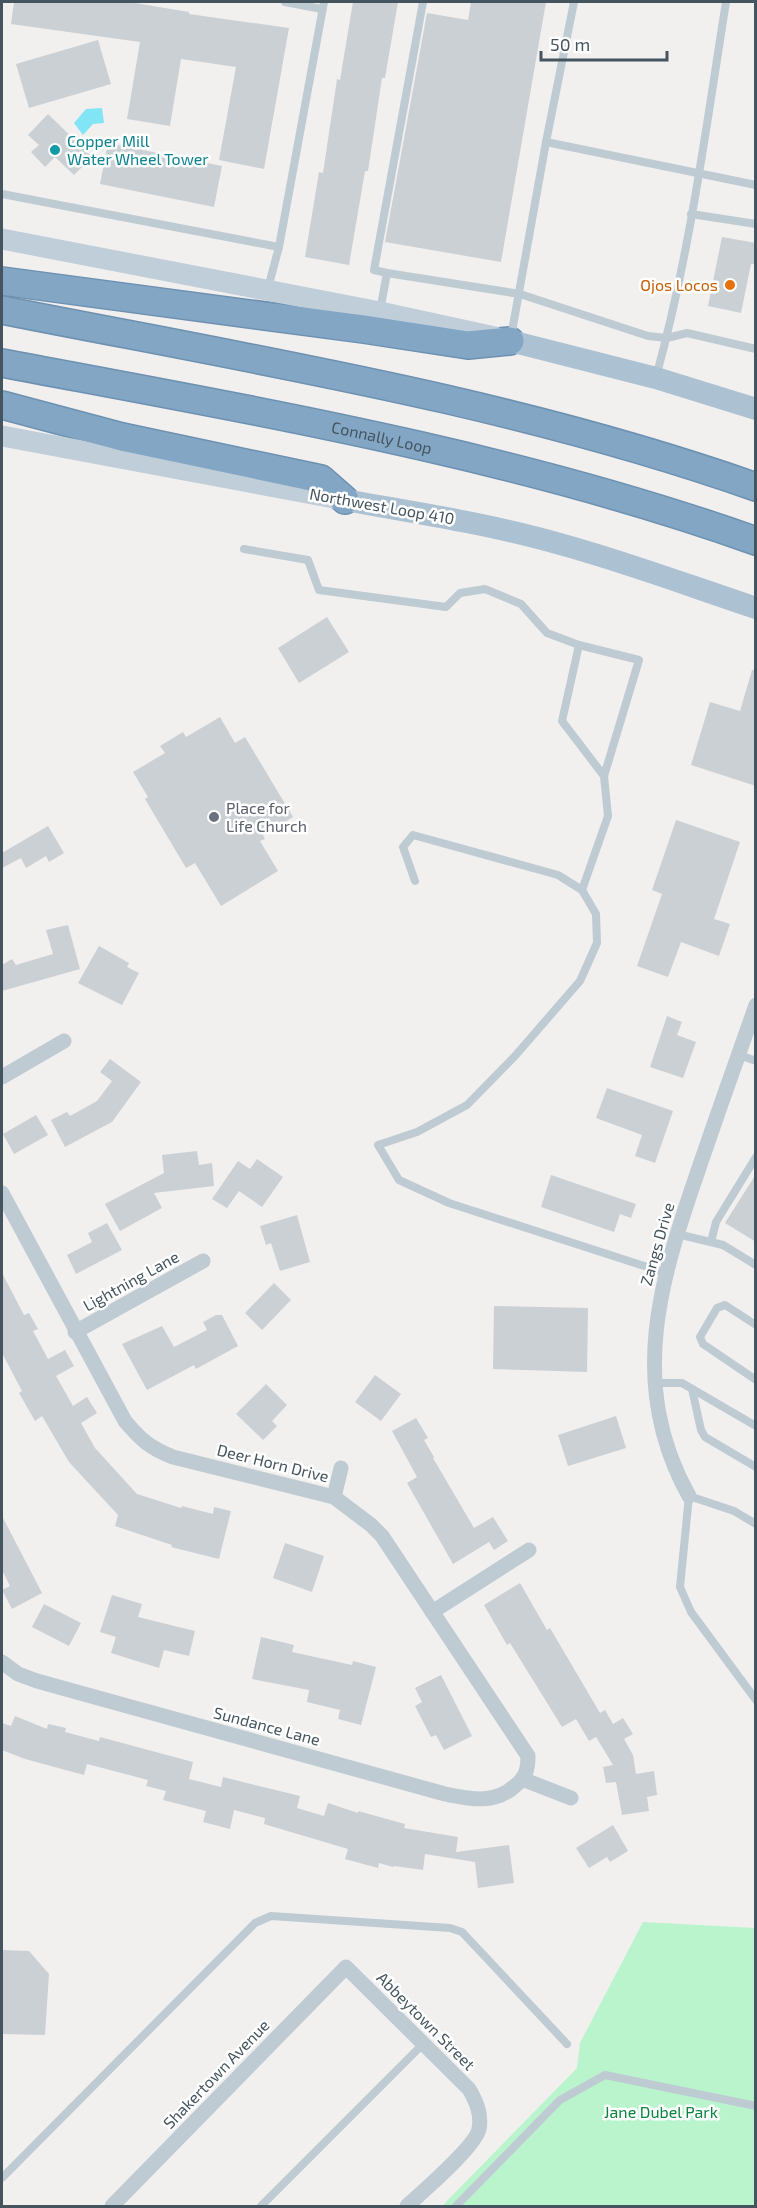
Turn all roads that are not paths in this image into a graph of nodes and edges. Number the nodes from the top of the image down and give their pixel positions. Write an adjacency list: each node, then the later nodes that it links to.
1 (285, 2): 5 (lane)
2 (423, 2): 14 (lane)
3 (574, 2): 6 (lane)
4 (726, 2): 7 (lane)
5 (323, 5): 13 (lane)
6 (546, 142): 7 (lane); 17 (lane)
7 (699, 174): 8 (lane); 10 (lane)
8 (756, 185)
9 (2, 194): 13 (lane)
10 (691, 214): 11 (lane); 20 (lane)
11 (756, 224)
12 (2, 239): 16 (main road)
13 (279, 247): 16 (lane)
14 (387, 273): 17 (lane); 19 (lane)
15 (2, 281): 21 (highway)
16 (267, 290): 19 (main road)
17 (520, 294): 20 (lane); 21 (lane)
18 (2, 310): 28 (highway)
19 (380, 312): 21 (main road)
20 (667, 339): 22 (lane); 24 (lane)
21 (510, 341): 24 (main road)
22 (756, 349)
23 (2, 363): 30 (highway, Connally Loop)
24 (656, 378): 26 (main road)
25 (2, 405): 29 (highway)
26 (756, 410)
27 (2, 436): 29 (main road, Northwest Loop 410)
28 (756, 487)
29 (345, 500): 32 (main road, Northwest Loop 410)
30 (756, 541)
31 (244, 549): 33 (lane)
32 (756, 608)
33 (579, 645): 34 (lane); 34 (lane)
34 (604, 776): 36 (lane)
35 (415, 881): 36 (lane)
36 (582, 890): 48 (lane)
37 (756, 1005): 39 (street, Zangs Drive)
38 (64, 1041): 41 (street)
39 (739, 1055): 40 (lane); 44 (street, Zangs Drive)
40 (756, 1061)
41 (2, 1077)
42 (756, 1157): 45 (lane)
43 (2, 1193): 50 (street, Deer Horn Drive)
44 (676, 1234): 45 (lane); 48 (street, Zangs Drive)
45 (711, 1242): 47 (lane)
46 (203, 1261): 50 (street, Lightning Lane)
47 (756, 1265)
48 (666, 1273): 52 (street, Zangs Drive)
49 (756, 1325): 51 (lane)
50 (75, 1332): 58 (street, Deer Horn Drive)
51 (756, 1380)
52 (655, 1383): 53 (lane); 57 (street, Zangs Drive)
53 (692, 1389): 54 (lane); 55 (lane)
54 (756, 1426)
55 (756, 1467)
56 (341, 1468): 58 (street)
57 (689, 1496): 59 (lane); 63 (lane)
58 (334, 1497): 61 (street, Deer Horn Drive)
59 (756, 1524)
60 (529, 1550): 61 (street)
61 (432, 1612): 64 (street, Deer Horn Drive)
62 (2, 1662): 64 (street, Sundance Lane)
63 (756, 1700)
64 (522, 1779): 65 (street)
65 (571, 1798)
66 (346, 1967): 67 (street, Abbeytown Street); 71 (street, Shakertown Avenue)
67 (423, 2044): 72 (lane); 73 (street, Abbeytown Street)
68 (567, 2044): 70 (lane)
69 (756, 2106): 74 (lane)
70 (2, 2178)
71 (112, 2206)
72 (261, 2206)
73 (407, 2206)
74 (456, 2206)

